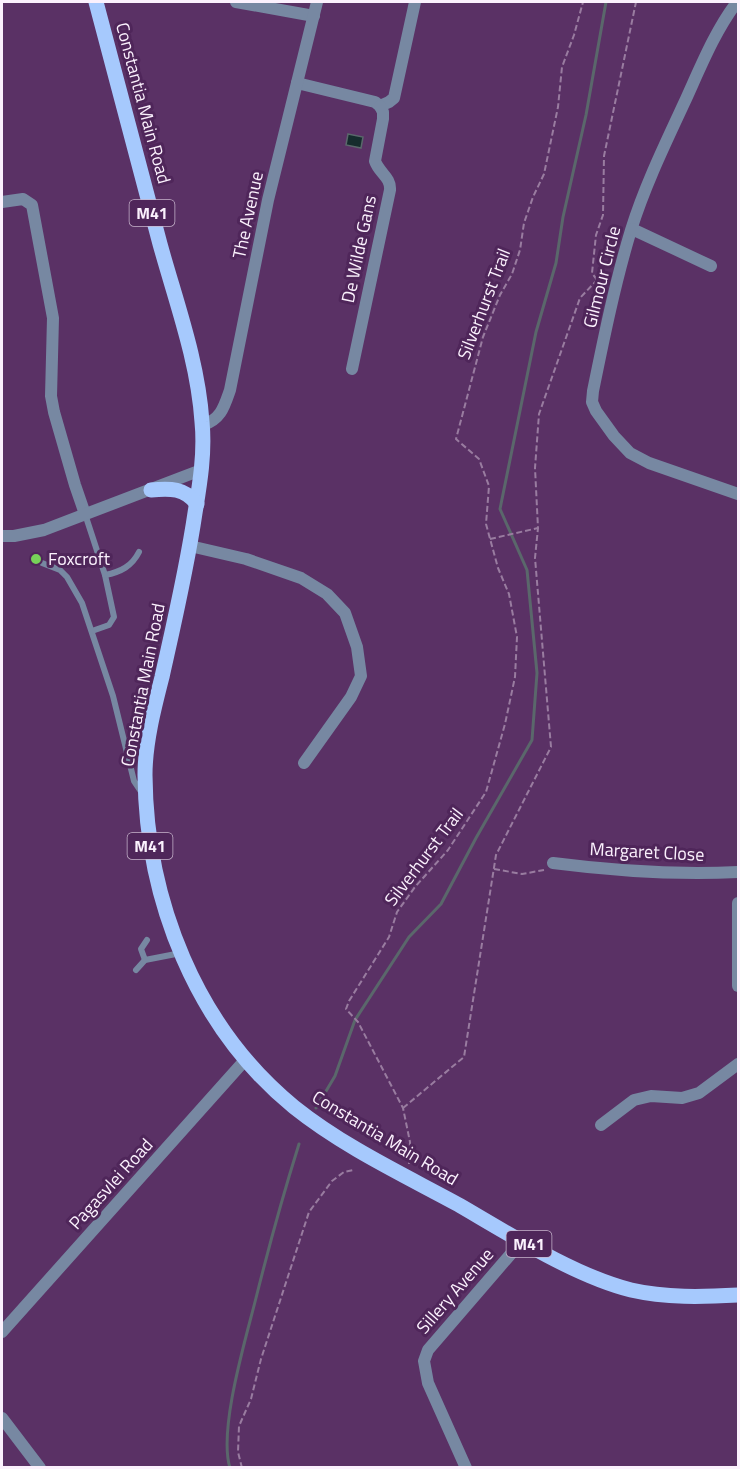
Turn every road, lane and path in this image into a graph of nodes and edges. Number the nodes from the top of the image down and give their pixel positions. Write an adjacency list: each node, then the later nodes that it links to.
1 (96, 2): 17 (main road, Constantia Main Road / M41)
2 (236, 2): 8 (street)
3 (317, 2): 8 (street, The Avenue)
4 (415, 2): 10 (street)
5 (583, 2): 25 (path, Silverhurst Trail)
6 (636, 2): 14 (path)
7 (737, 2): 12 (street, Gilmour Circle)
8 (314, 16): 9 (street, The Avenue)
9 (297, 83): 10 (street); 17 (street, The Avenue)
10 (380, 106): 16 (street, De Wilde Gans)
11 (2, 202): 22 (street)
12 (632, 229): 13 (street); 15 (street, Gilmour Circle)
13 (711, 266)
14 (597, 280): 15 (path); 23 (path)
15 (615, 289): 20 (street, Gilmour Circle)
16 (352, 369)
17 (203, 425): 18 (main road, Constantia Main Road / M41)
18 (201, 470): 19 (street); 21 (main road, Constantia Main Road / M41)
19 (151, 490): 21 (main road); 22 (street)
20 (738, 494)
21 (197, 504): 26 (main road, Constantia Main Road / M41)
22 (85, 514): 24 (street); 29 (lane)
23 (538, 528): 25 (path); 34 (path)
24 (2, 536)
25 (490, 540): 44 (path, Silverhurst Trail)
26 (190, 546): 31 (street); 32 (main road, Constantia Main Road / M41)
27 (139, 552): 29 (lane)
28 (42, 562): 30 (lane)
29 (105, 574): 30 (lane)
30 (92, 632): 32 (lane)
31 (304, 763)
32 (145, 795): 38 (main road, Constantia Main Road / M41)
33 (554, 863): 34 (path); 35 (street, Margaret Close)
34 (494, 868): 44 (path)
35 (738, 872)
36 (738, 903): 41 (street)
37 (147, 940): 39 (lane)
38 (181, 953): 39 (lane); 42 (main road, Constantia Main Road / M41)
39 (145, 960): 40 (lane)
40 (136, 970)
41 (738, 986)
42 (246, 1059): 48 (main road, Constantia Main Road / M41); 50 (street, Pagasvlei Road)
43 (738, 1064): 45 (street)
44 (403, 1108): 46 (path)
45 (601, 1125)
46 (409, 1169)
47 (353, 1170): 53 (path)
48 (522, 1241): 49 (main road, Constantia Main Road / M41); 54 (street, Sillery Avenue)
49 (738, 1296)
50 (2, 1332)
51 (2, 1418): 52 (street)
52 (40, 1467)
53 (242, 1467)
54 (466, 1467)

